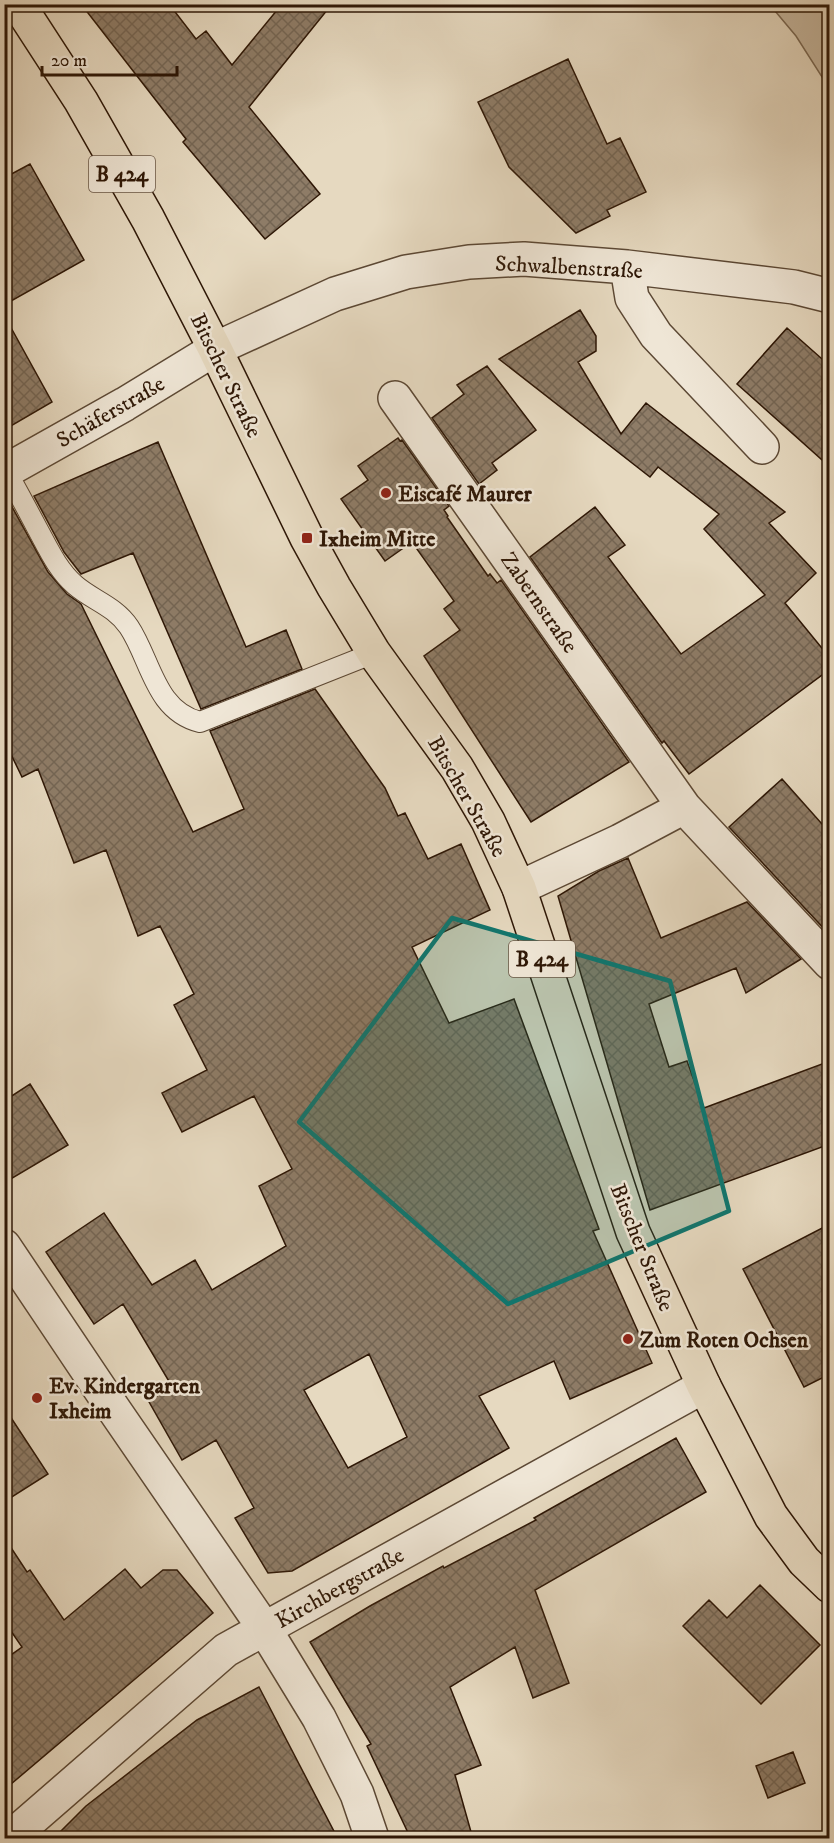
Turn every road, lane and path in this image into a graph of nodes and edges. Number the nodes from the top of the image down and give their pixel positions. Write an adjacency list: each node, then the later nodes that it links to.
1 (18, 4): 4 (main road, Bitscher Straße / B 424)
2 (627, 267): 3 (street, Schwalbenstraße); 4 (street, Schwalbenstraße); 6 (street)
3 (830, 296)
4 (215, 350): 7 (street, Schäferstraße); 8 (main road, Bitscher Straße / B 424)
5 (395, 398): 9 (street, Zabernstraße)
6 (762, 447)
7 (5, 472): 8 (lane)
8 (374, 653): 10 (main road, Bitscher Straße / B 424)
9 (684, 807): 10 (street); 11 (street, Zabernstraße)
10 (519, 888): 13 (main road, Bitscher Straße / B 424)
11 (830, 963)
12 (4, 1246): 15 (street)
13 (704, 1386): 14 (main road, Bitscher Straße / B 424); 15 (street, Kirchbergstraße)
14 (830, 1586)
15 (264, 1628): 16 (street, Kirchbergstraße); 17 (street)
16 (10, 1839)
17 (372, 1839)

